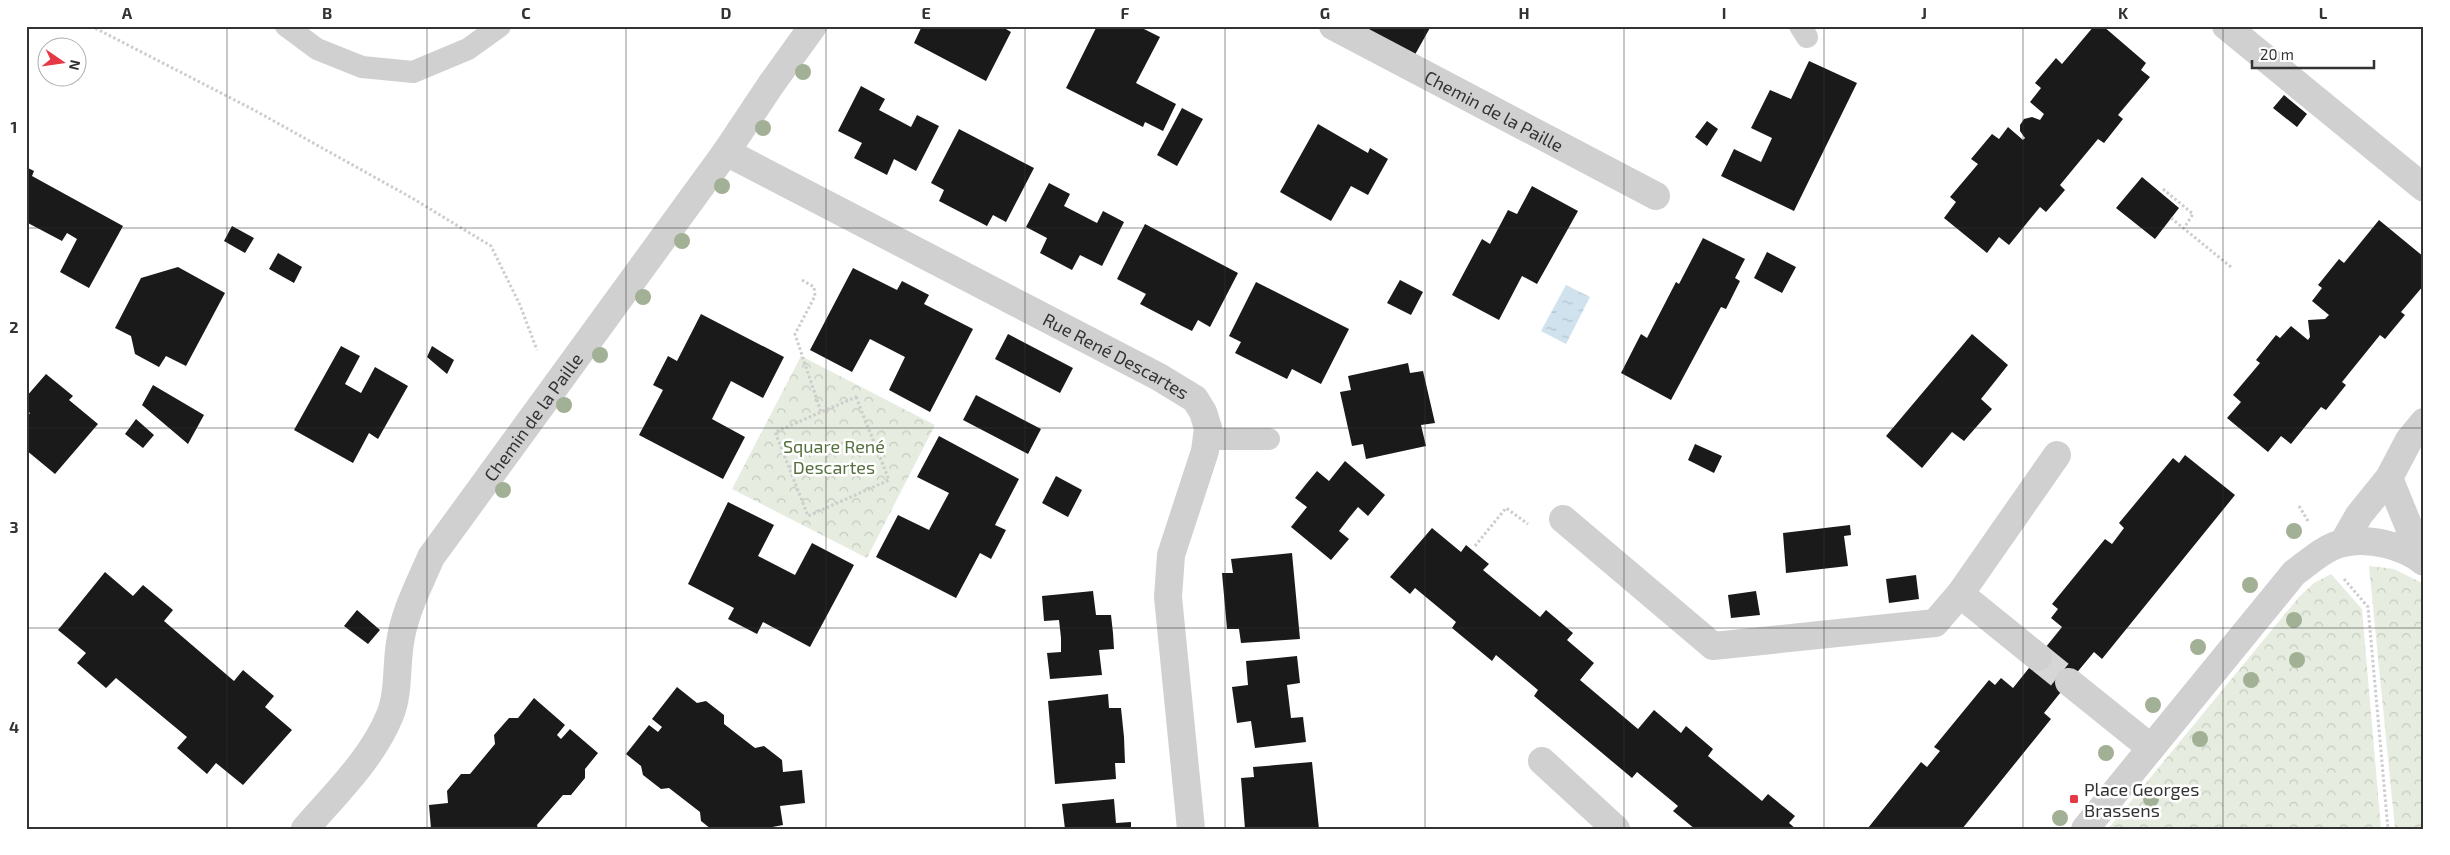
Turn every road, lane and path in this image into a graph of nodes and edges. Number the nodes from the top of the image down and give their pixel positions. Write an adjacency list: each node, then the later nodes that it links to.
1 (91, 26): 15 (path)
2 (286, 26): 3 (lane)
3 (500, 26)
4 (813, 26): 7 (street, Chemin de la Paille)
5 (1333, 26): 10 (street, Chemin de la Paille)
6 (2226, 26): 8 (street)
7 (726, 152): 18 (street, Rue René Descartes); 31 (street, Chemin de la Paille)
8 (2424, 188)
9 (2163, 189): 12 (path)
10 (1656, 196)
11 (2171, 218): 12 (path)
12 (2184, 228): 13 (path)
13 (2231, 267)
14 (802, 280): 16 (path)
15 (537, 350)
16 (821, 412): 16 (path)
17 (2424, 422): 21 (street)
18 (1206, 439): 19 (lane); 32 (street, Rue René Descartes)
19 (1269, 439)
20 (2057, 455): 26 (street)
21 (2389, 478): 24 (street); 25 (street)
22 (1563, 519): 23 (path); 26 (street)
23 (1475, 546)
24 (2334, 546): 25 (street); 29 (street); 35 (path)
25 (2418, 558)
26 (1960, 594): 27 (street)
27 (2038, 657)
28 (2069, 682): 29 (street)
29 (2151, 748): 34 (street)
30 (1542, 761): 33 (street)
31 (305, 829)
32 (1190, 829)
33 (1616, 829)
34 (2085, 829)
35 (2388, 829)

